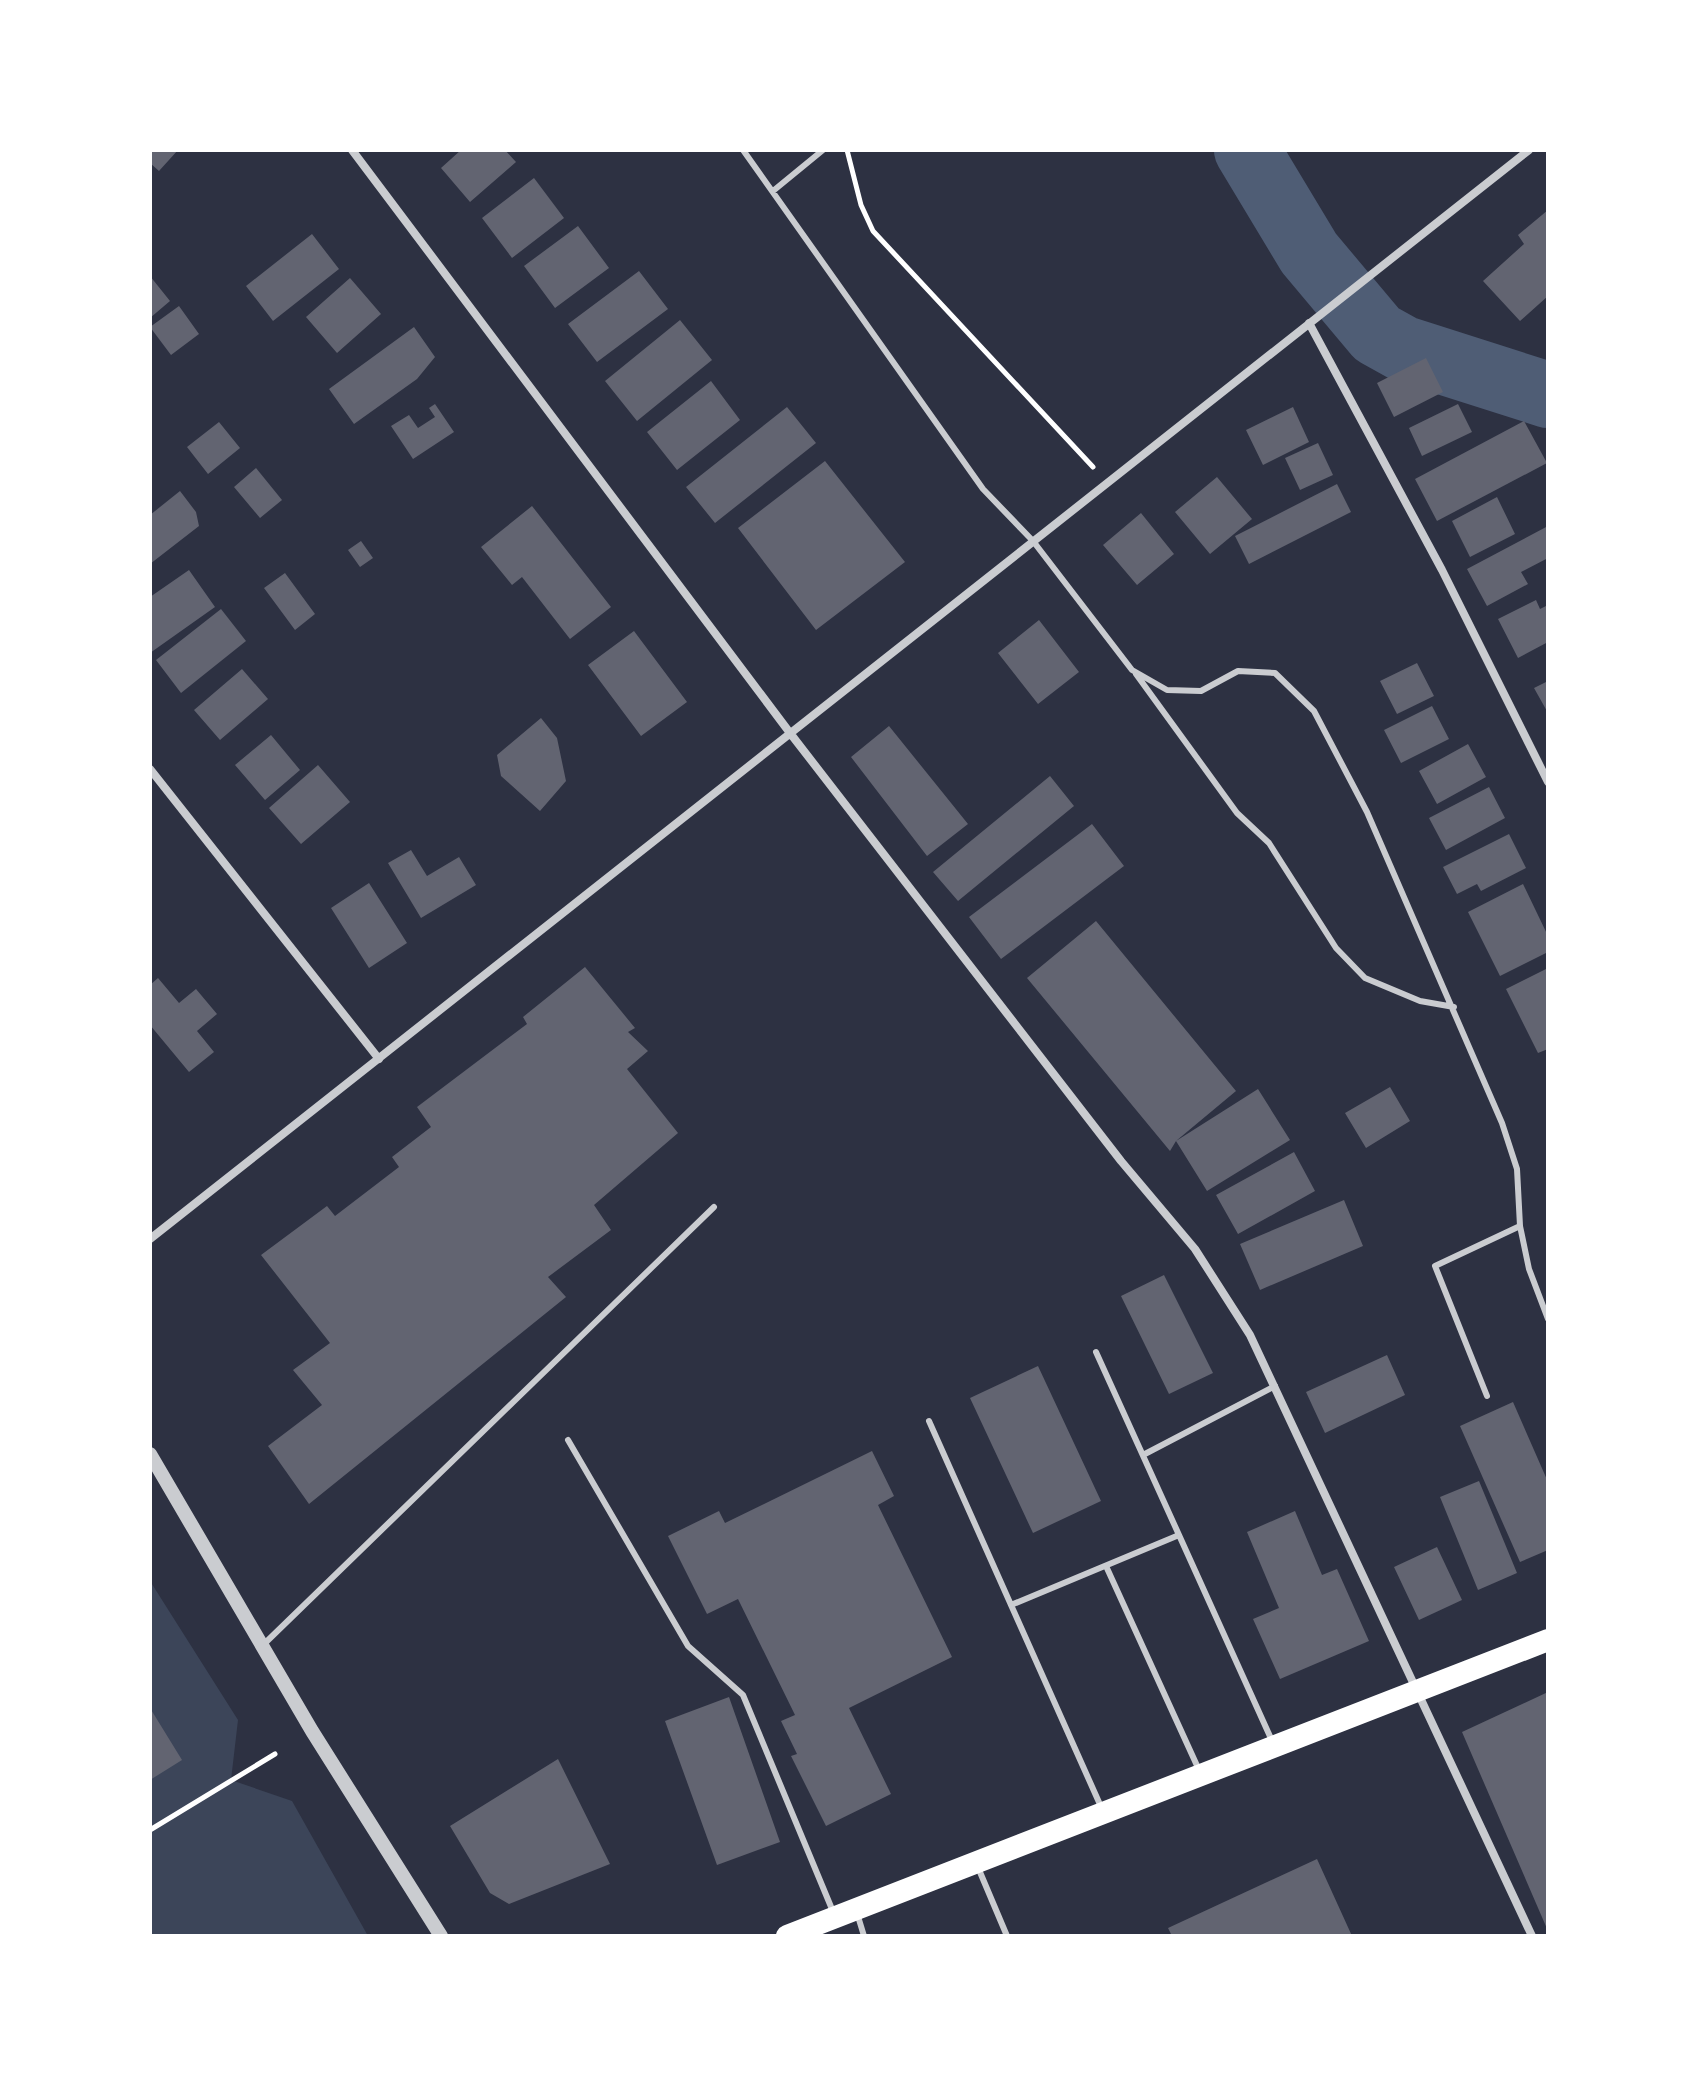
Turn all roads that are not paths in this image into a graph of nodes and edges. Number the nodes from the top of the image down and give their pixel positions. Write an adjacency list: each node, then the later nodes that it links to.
1 (352, 150): 9 (street)
2 (743, 150): 5 (lane)
3 (823, 150): 5 (lane)
4 (1529, 150): 6 (street)
5 (773, 191): 7 (lane)
6 (1309, 323): 7 (street); 11 (street)
7 (1033, 541): 8 (lane); 9 (street)
8 (1132, 670): 12 (lane); 12 (lane)
9 (790, 733): 13 (street); 19 (street)
10 (150, 769): 13 (street)
11 (1548, 782)
12 (1454, 1007): 15 (lane)
13 (379, 1059): 16 (street)
14 (714, 1207): 29 (lane)
15 (1520, 1226): 17 (lane); 20 (lane)
16 (150, 1239)
17 (1548, 1319)
18 (1096, 1352): 24 (lane)
19 (1275, 1386): 24 (lane); 30 (street)
20 (1487, 1396)
21 (929, 1421): 27 (lane)
22 (568, 1440): 35 (lane)
23 (150, 1454): 29 (street)
24 (1143, 1455): 25 (lane)
25 (1179, 1535): 26 (lane); 31 (lane)
26 (1106, 1566): 27 (lane); 32 (lane)
27 (1011, 1605): 33 (lane)
28 (1548, 1640): 30 (highway)
29 (262, 1646): 36 (street)
30 (1419, 1690): 31 (highway); 40 (street)
31 (1274, 1746): 32 (highway)
32 (1201, 1774): 33 (highway)
33 (1103, 1812): 34 (highway)
34 (976, 1862): 35 (highway); 39 (lane)
35 (846, 1913): 37 (highway); 38 (lane)
36 (441, 1936)
37 (787, 1936)
38 (864, 1936)
39 (1007, 1936)
40 (1532, 1936)

